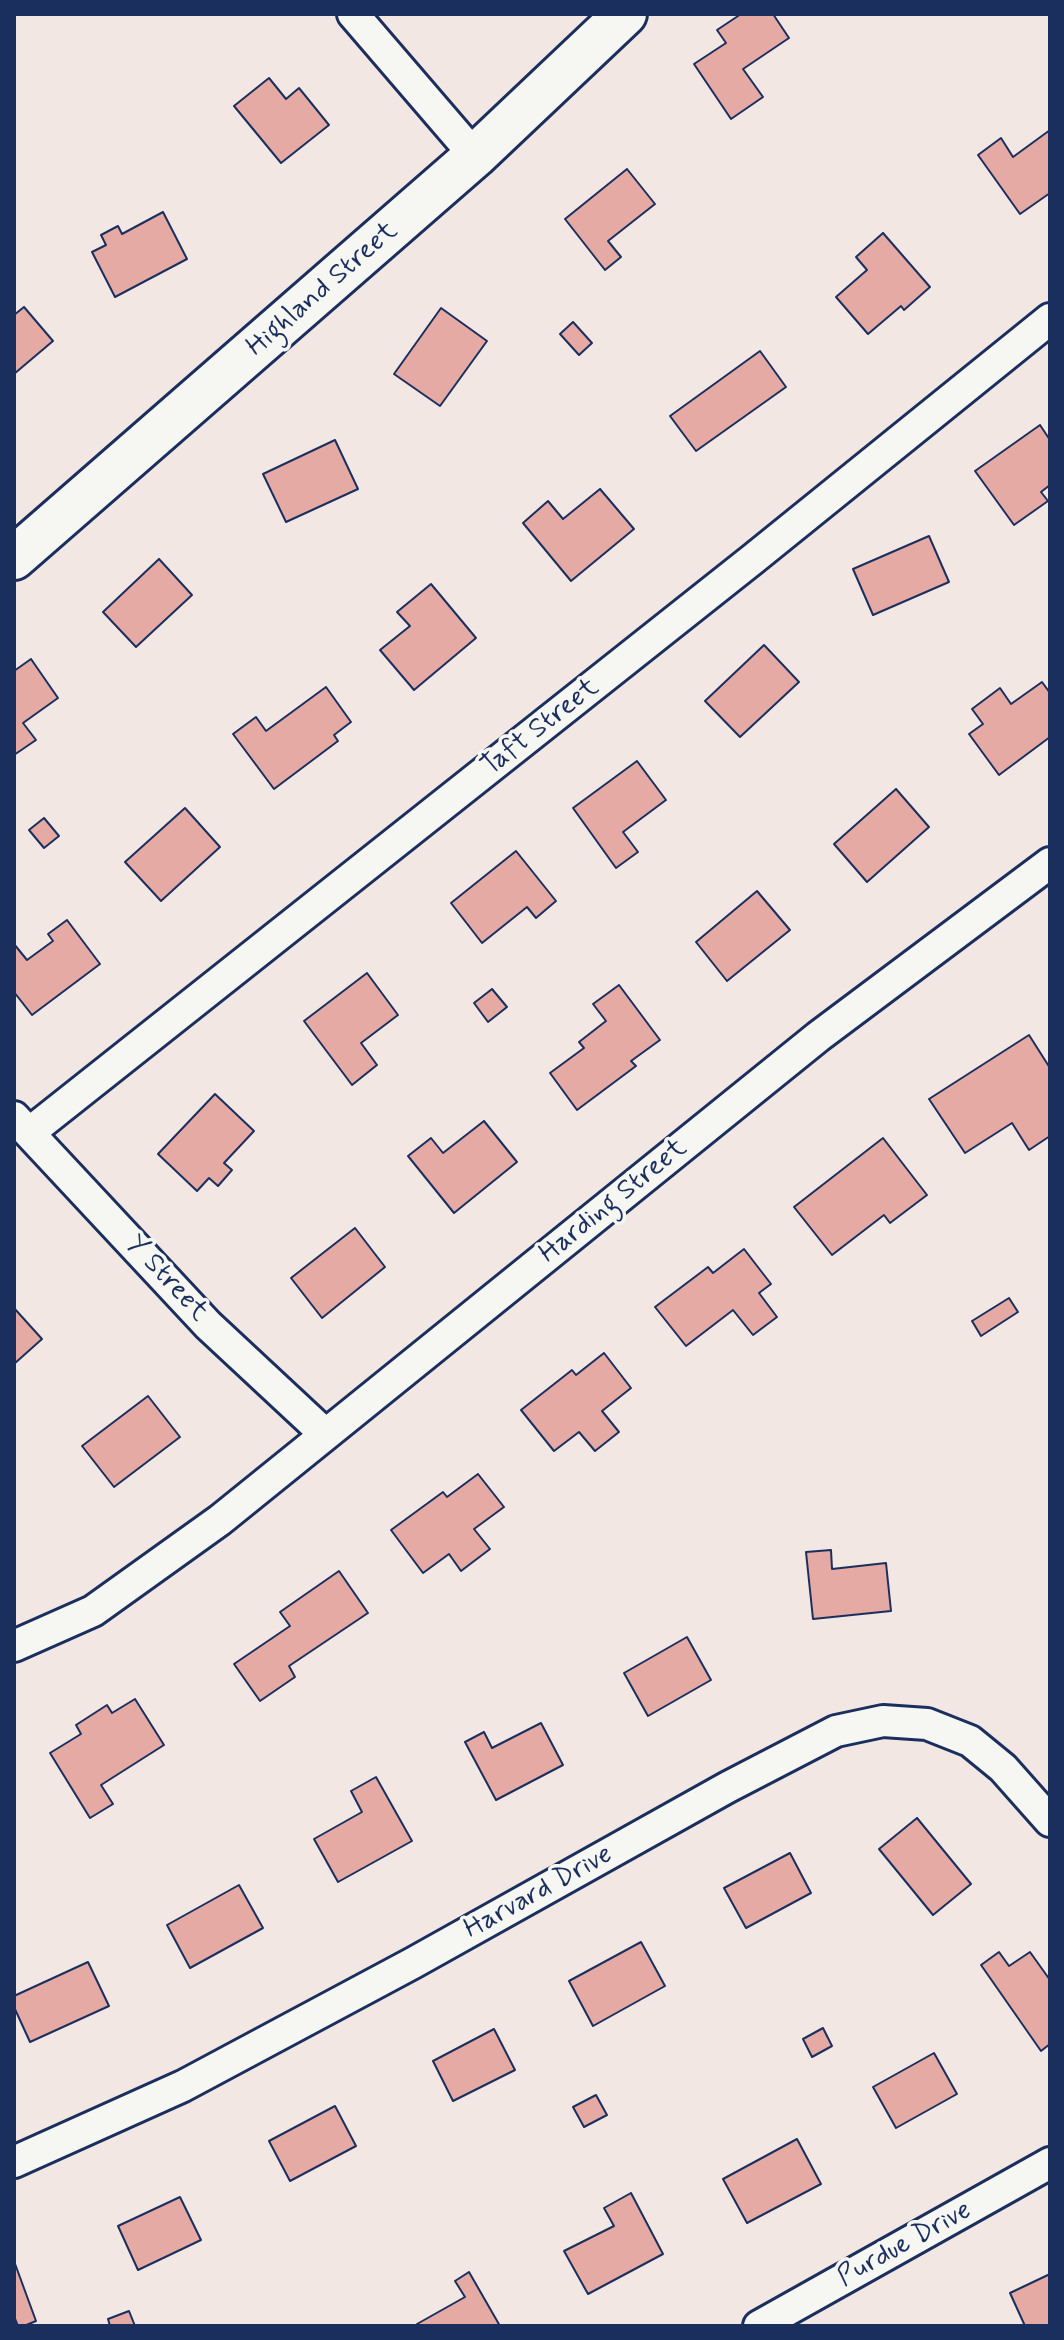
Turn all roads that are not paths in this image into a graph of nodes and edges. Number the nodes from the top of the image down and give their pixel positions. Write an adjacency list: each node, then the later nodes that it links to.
1 (353, 14): 3 (street)
2 (625, 14): 3 (street, Highland Street)
3 (475, 156): 5 (street, Highland Street)
4 (1050, 319): 7 (street, Taft Street)
5 (14, 558)
6 (1050, 863): 8 (street, Harding Street)
7 (21, 1125): 8 (street, Y Street)
8 (325, 1434): 9 (street, Harding Street)
9 (14, 1646)
10 (1050, 1821): 11 (street, Harvard Drive)
11 (14, 2162)
12 (1050, 2163): 13 (street, Purdue Drive)
13 (759, 2326)

